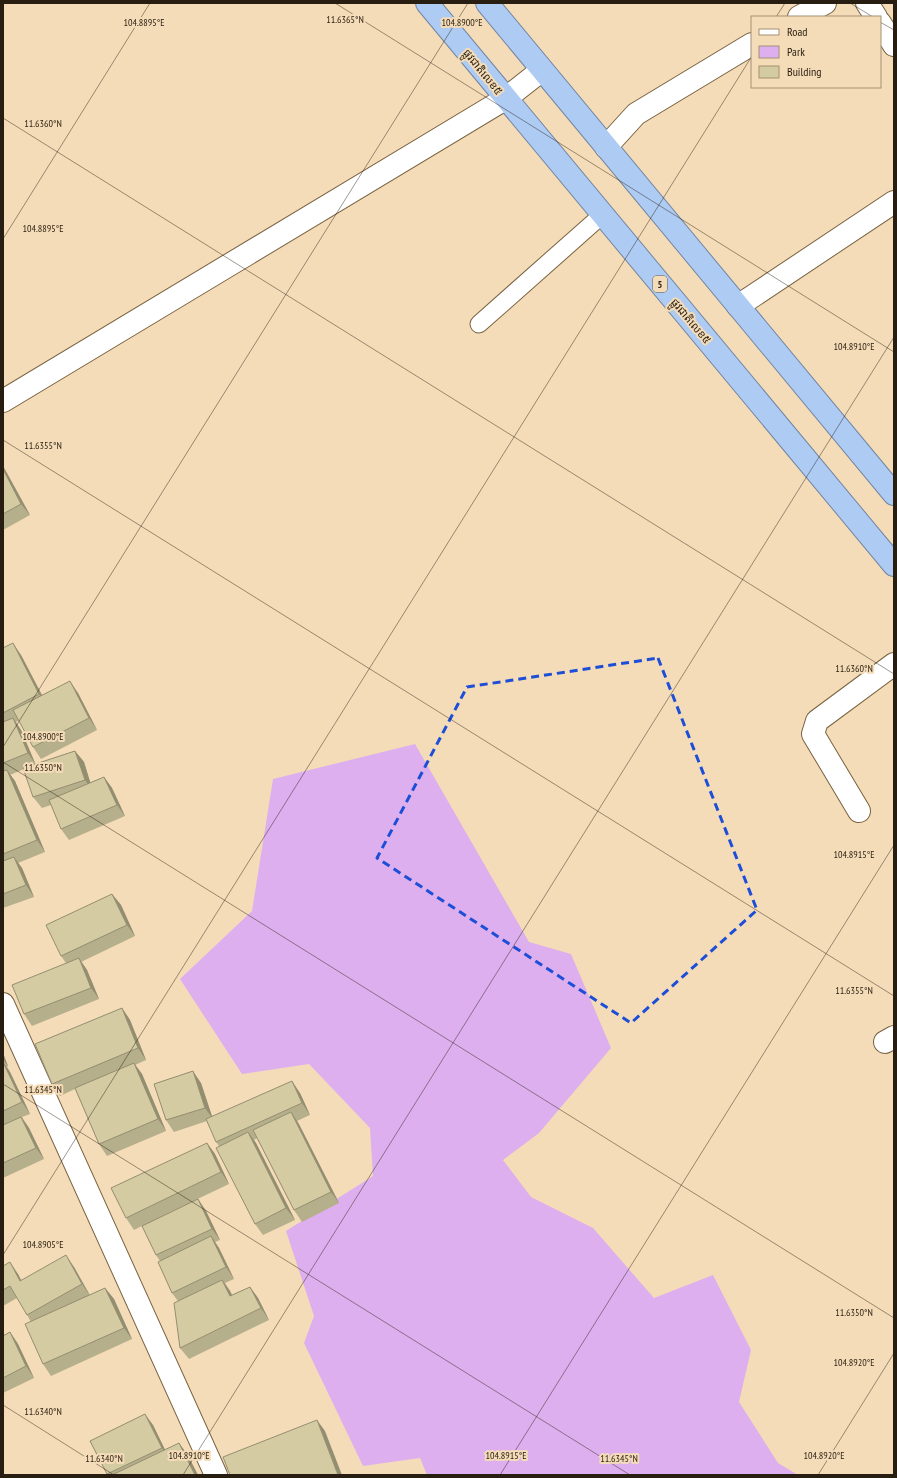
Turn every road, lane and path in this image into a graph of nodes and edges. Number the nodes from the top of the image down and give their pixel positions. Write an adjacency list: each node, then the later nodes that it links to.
1 (427, 3): 11 (highway, ផ្លូវជាតិលេខ៥ / 5)
2 (487, 3): 10 (highway)
3 (825, 3): 5 (street)
4 (867, 3): 6 (street)
5 (801, 16)
6 (875, 16)
7 (881, 25): 9 (street)
8 (751, 45): 12 (street)
9 (894, 45)
10 (542, 70): 11 (street); 12 (highway)
11 (505, 99): 14 (highway, ផ្លូវជាតិលេខ៥ / 5); 17 (street)
12 (606, 147): 15 (highway)
13 (894, 202): 15 (street)
14 (602, 215): 16 (lane); 19 (highway, ផ្លូវជាតិលេខ៥ / 5)
15 (738, 306): 18 (highway)
16 (479, 324)
17 (3, 401)
18 (894, 494)
19 (894, 565)
20 (894, 664): 21 (street)
21 (859, 811)
22 (3, 1004): 23 (street)
23 (216, 1475)

